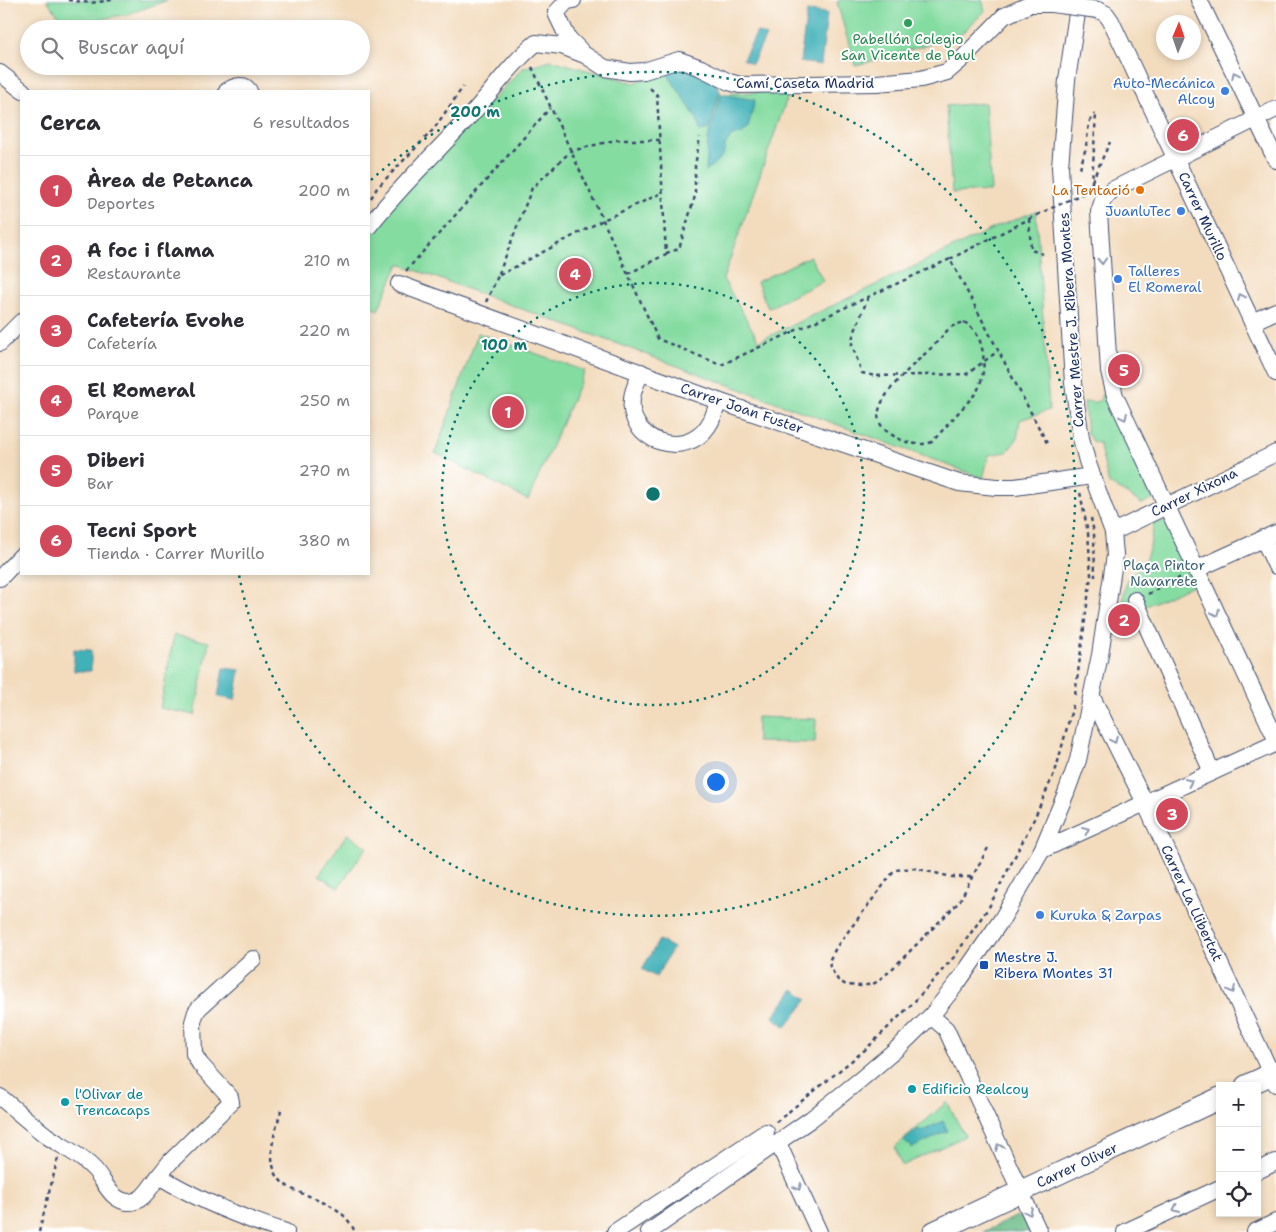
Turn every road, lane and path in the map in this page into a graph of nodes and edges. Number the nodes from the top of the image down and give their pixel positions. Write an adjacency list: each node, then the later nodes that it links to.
1 (68, 0): 2 (path)
2 (112, 0)
3 (573, 0): 8 (street)
4 (1079, 0): 53 (street, Carrer Mestre J. Ribera Montes)
5 (1199, 0): 17 (street, one-way to 5)
6 (1098, 10): 9 (street, Camí Caseta Madrid, bridge); 22 (street, Carrer Murillo)
7 (525, 52): 8 (street, Camí Caseta Madrid); 15 (path); 32 (street, Camí Caseta Madrid)
8 (586, 55): 9 (street, Camí Caseta Madrid)
9 (632, 72): 19 (path)
10 (0, 73): 12 (street)
11 (463, 87): 27 (path)
12 (22, 90)
13 (228, 90): 14 (street)
14 (248, 90)
15 (550, 108): 21 (path); 38 (path)
16 (1276, 109): 17 (street)
17 (1256, 119): 22 (street); 23 (street)
18 (700, 137): 33 (path)
19 (660, 140): 21 (path); 26 (path)
20 (1110, 142): 25 (path)
21 (570, 151): 31 (path); 37 (path)
22 (1176, 159): 42 (street, Carrer Murillo, one-way to 22); 55 (street, one-way to 55)
23 (1276, 160)
24 (1080, 169): 25 (path)
25 (1092, 182): 30 (path, bridge)
26 (662, 192): 31 (path); 33 (path)
27 (370, 200)
28 (1047, 207): 29 (path)
29 (1048, 216)
30 (1029, 219): 34 (path); 35 (path)
31 (603, 220): 36 (path); 37 (path)
32 (370, 225)
33 (666, 254): 36 (path)
34 (1043, 254)
35 (950, 259): 39 (path); 45 (path)
36 (628, 274): 39 (path)
37 (498, 276): 41 (path)
38 (399, 284): 41 (street, Carrer Joan Fuster)
39 (868, 297): 49 (path)
40 (1276, 311): 42 (street)
41 (481, 314): 47 (street, Carrer Joan Fuster)
42 (1252, 322): 48 (street, Carrer Murillo)
43 (20, 323): 44 (street)
44 (0, 343)
45 (998, 351): 46 (path); 51 (path)
46 (984, 361): 49 (path); 49 (path); 49 (path)
47 (641, 372): 50 (street, Carrer Joan Fuster); 50 (street)
48 (1276, 373)
49 (903, 375)
50 (718, 401): 53 (street, Carrer Joan Fuster)
51 (1046, 443)
52 (1276, 453): 55 (street, Carrer Xixona)
53 (1084, 480): 54 (path); 57 (street, Carrer Mestre J. Ribera Montes); 81 (path)
54 (1087, 505)
55 (1165, 506): 57 (street, Carrer Xixona); 61 (street)
56 (1090, 514): 63 (path)
57 (1113, 532): 65 (street, Carrer Mestre J. Ribera Montes)
58 (1270, 536): 60 (street); 61 (street)
59 (20, 557): 62 (street)
60 (1276, 566)
61 (1196, 570): 64 (path); 68 (street, one-way to 68)
62 (0, 578)
63 (1095, 578)
64 (1135, 600): 69 (street)
65 (1084, 694): 70 (street, Carrer La Llibertat, one-way to 70); 72 (street, Carrer Mestre J. Ribera Montes)
66 (1077, 706): 67 (path)
67 (1075, 715)
68 (1276, 741): 69 (street)
69 (1212, 772): 70 (street, one-way to 69)
70 (1145, 803): 72 (street, one-way to 70); 76 (street, Carrer La Llibertat, one-way to 76)
71 (989, 846): 73 (path)
72 (1042, 850): 75 (street, Carrer Mestre J. Ribera Montes)
73 (971, 877): 73 (path)
74 (252, 959): 85 (street)
75 (931, 1016): 81 (street, Carrer Mestre J. Ribera Montes); 87 (street, one-way to 75)
76 (1274, 1077): 77 (main road)
77 (1258, 1082)
78 (0, 1097): 82 (street)
79 (1216, 1100): 87 (main road, Carrer Oliver)
80 (281, 1110): 91 (path)
81 (772, 1138): 92 (street); 93 (street, Carrer Mestre J. Ribera Montes); 94 (street, one-way to 94)
82 (61, 1145): 85 (street); 89 (path)
83 (1276, 1162): 84 (street)
84 (1261, 1169)
85 (158, 1176): 90 (street)
86 (1216, 1190): 97 (street, one-way to 97)
87 (1019, 1191): 95 (main road, Carrer Oliver); 96 (street, one-way to 96)
88 (1276, 1222): 98 (street)
89 (39, 1232)
90 (286, 1232)
91 (355, 1232)
92 (615, 1232)
93 (649, 1232)
94 (819, 1232)
95 (934, 1232)
96 (1039, 1232)
97 (1125, 1232)
98 (1255, 1232)

